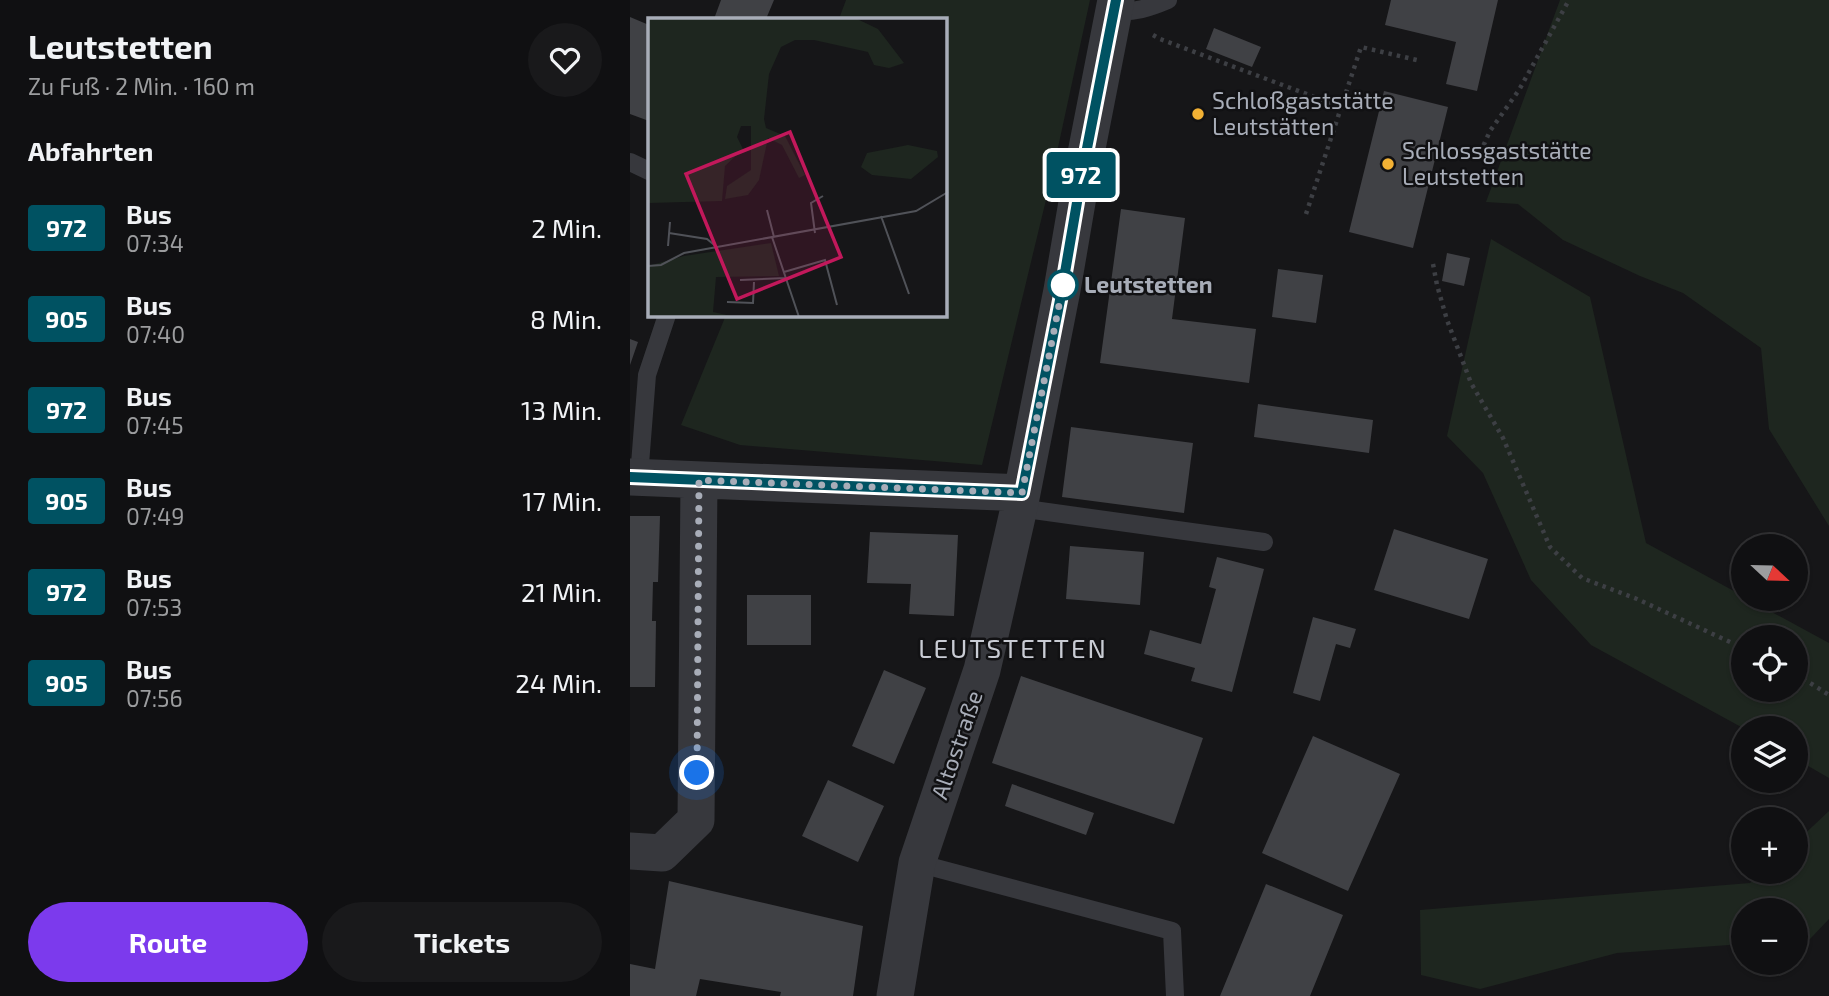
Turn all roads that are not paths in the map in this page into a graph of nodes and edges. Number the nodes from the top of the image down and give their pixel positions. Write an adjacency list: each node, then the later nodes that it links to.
1 (1168, 0): 2 (lane)
2 (1115, 6): 8 (street, Altostraße)
3 (630, 162): 4 (lane)
4 (648, 171)
5 (666, 317): 6 (lane)
6 (635, 477): 7 (street)
7 (699, 480): 8 (street); 10 (street)
8 (1021, 500): 9 (lane); 11 (street, Altostraße)
9 (1264, 542)
10 (630, 851)
11 (917, 863): 12 (street, Altostraße); 13 (lane)
12 (895, 996)
13 (1175, 996)

